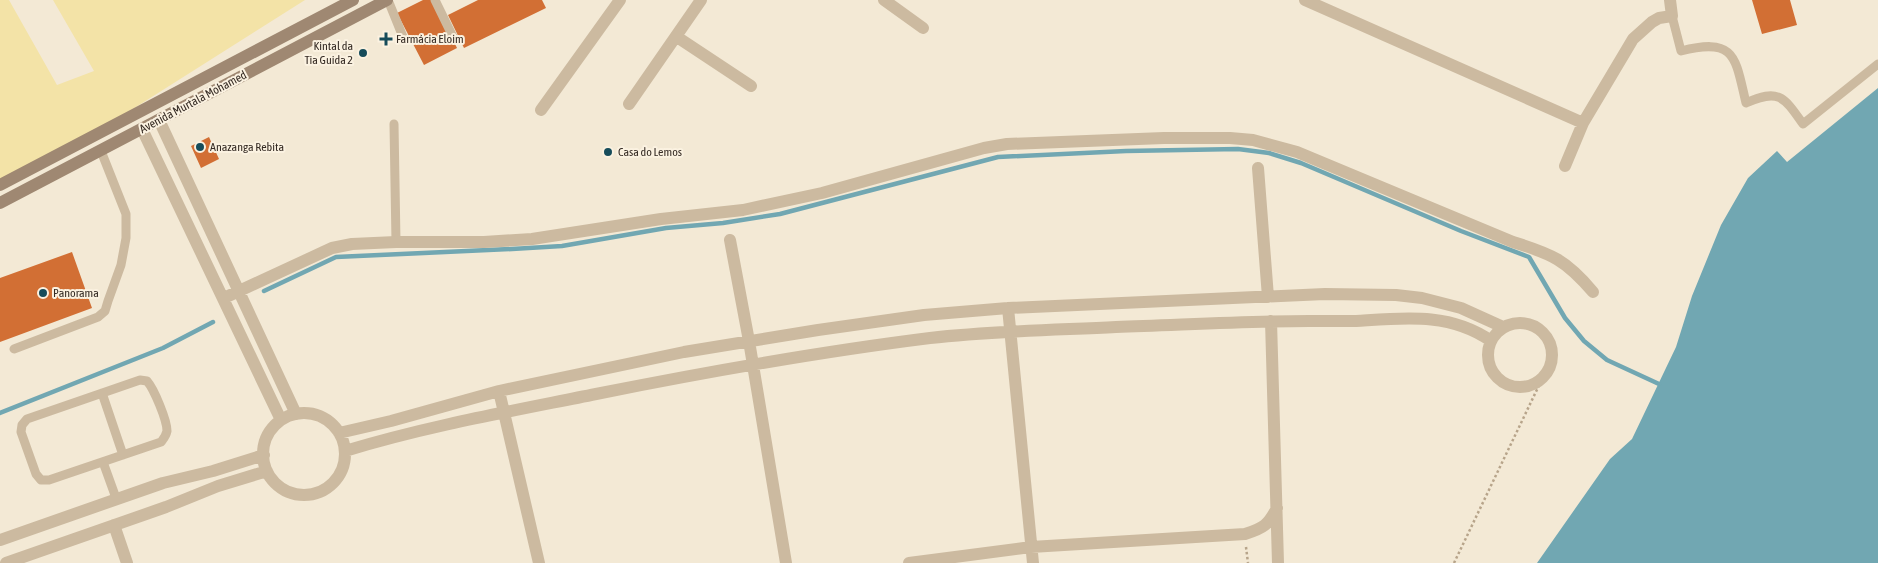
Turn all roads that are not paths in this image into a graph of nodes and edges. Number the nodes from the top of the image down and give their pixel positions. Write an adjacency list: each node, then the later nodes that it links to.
1 (352, 0): 26 (street, Avenida Murtala Mohamed)
2 (387, 0): 12 (lane); 19 (street, Avenida Murtala Mohamed)
3 (435, 0): 13 (lane)
4 (620, 0): 18 (street)
5 (700, 0): 14 (street)
6 (884, 0): 9 (street)
7 (1305, 0): 20 (street)
8 (1670, 0): 10 (street)
9 (899, 4): 11 (street)
10 (1672, 16): 15 (lane); 20 (street)
11 (923, 28)
12 (403, 37)
13 (453, 37)
14 (676, 37): 16 (street); 17 (street)
15 (1878, 64)
16 (751, 86)
17 (629, 104)
18 (541, 110)
19 (159, 120): 22 (street, Avenida Murtala Mohamed); 30 (street)
20 (1583, 123): 24 (street)
21 (394, 124): 29 (lane)
22 (142, 129): 23 (street, Avenida Murtala Mohamed); 33 (street)
23 (101, 151): 27 (street, Avenida Murtala Mohamed); 40 (lane)
24 (1565, 166)
25 (1258, 168): 32 (street)
26 (0, 185)
27 (0, 204)
28 (730, 240): 38 (street)
29 (396, 242): 30 (street); 31 (street)
30 (239, 291): 33 (street); 45 (street)
31 (1593, 292)
32 (1268, 297): 34 (street); 36 (street)
33 (224, 298): 46 (street)
34 (1008, 308): 37 (street); 38 (street)
35 (1271, 321): 37 (street); 39 (street); 54 (street)
36 (1503, 328): 39 (street); 39 (street)
37 (1010, 332): 41 (street); 57 (street)
38 (749, 341): 41 (street); 42 (street)
39 (1491, 341)
40 (14, 349)
41 (753, 365): 44 (street); 61 (street)
42 (498, 391): 44 (street); 47 (street)
43 (102, 394): 49 (lane); 49 (lane); 51 (lane)
44 (504, 412): 48 (street); 60 (street)
45 (296, 414): 46 (street); 47 (street)
46 (281, 420): 50 (street)
47 (339, 433): 48 (street)
48 (345, 451): 52 (street)
49 (123, 455): 51 (lane)
50 (264, 456): 52 (street); 53 (street)
51 (103, 462): 53 (lane)
52 (267, 470): 55 (street)
53 (116, 498): 56 (street)
54 (1277, 508): 57 (street); 64 (street)
55 (114, 525): 58 (street); 59 (street)
56 (0, 540)
57 (1032, 547): 62 (street); 63 (street)
58 (6, 563)
59 (127, 563)
60 (539, 563)
61 (786, 563)
62 (909, 563)
63 (1033, 563)
64 (1278, 563)

